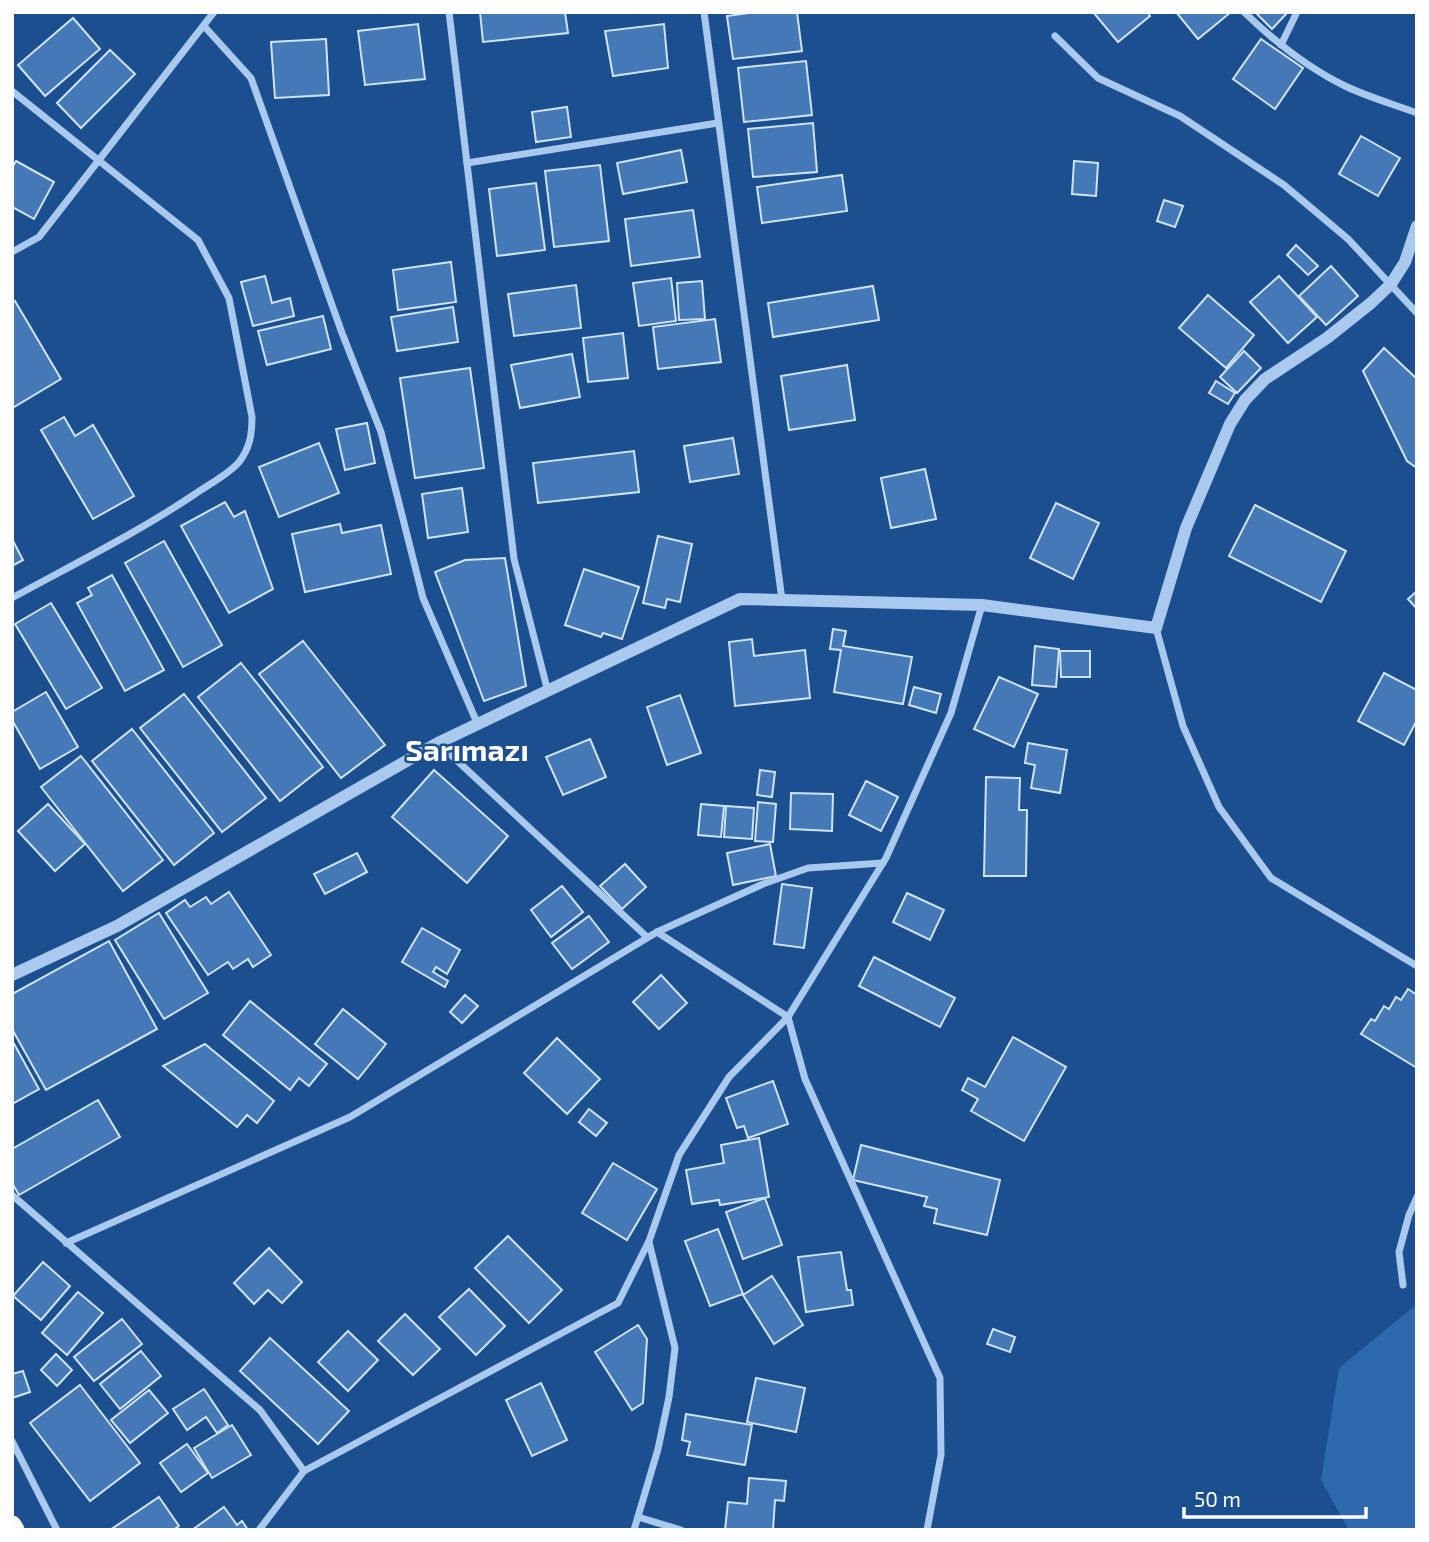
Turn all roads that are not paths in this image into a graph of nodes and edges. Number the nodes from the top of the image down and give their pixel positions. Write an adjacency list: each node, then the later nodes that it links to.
1 (214, 12): 6 (street)
2 (449, 12): 13 (street)
3 (704, 12): 11 (street)
4 (1244, 12): 8 (street)
5 (1297, 12): 8 (street)
6 (204, 26): 12 (street); 23 (street)
7 (1055, 36): 16 (street)
8 (1281, 45): 10 (street)
9 (12, 90): 12 (street)
10 (1417, 113)
11 (718, 123): 13 (street); 19 (street)
12 (98, 160): 15 (street); 18 (street)
13 (467, 163): 22 (street)
14 (1417, 226): 16 (street)
15 (12, 253)
16 (1391, 284): 17 (street); 21 (street)
17 (1417, 313)
18 (12, 598)
19 (782, 600): 20 (street); 22 (street)
20 (982, 606): 21 (street); 25 (street)
21 (1156, 628): 28 (street)
22 (548, 692): 23 (street)
23 (478, 724): 24 (street)
24 (438, 743): 27 (street); 29 (street)
25 (883, 863): 26 (street); 30 (street)
26 (657, 932): 27 (street); 30 (street)
27 (647, 937): 34 (street)
28 (1417, 966)
29 (12, 975)
30 (788, 1017): 33 (street); 45 (street)
31 (12, 1195): 34 (street)
32 (1417, 1197): 35 (street)
33 (649, 1241): 37 (street); 38 (street)
34 (66, 1242): 37 (street)
35 (1403, 1285)
36 (12, 1441): 41 (street)
37 (304, 1471): 42 (street)
38 (638, 1517): 43 (street); 44 (street)
39 (12, 1525): 40 (highway)
40 (15, 1530)
41 (57, 1530)
42 (259, 1530)
43 (634, 1530)
44 (681, 1530)
45 (927, 1530)

